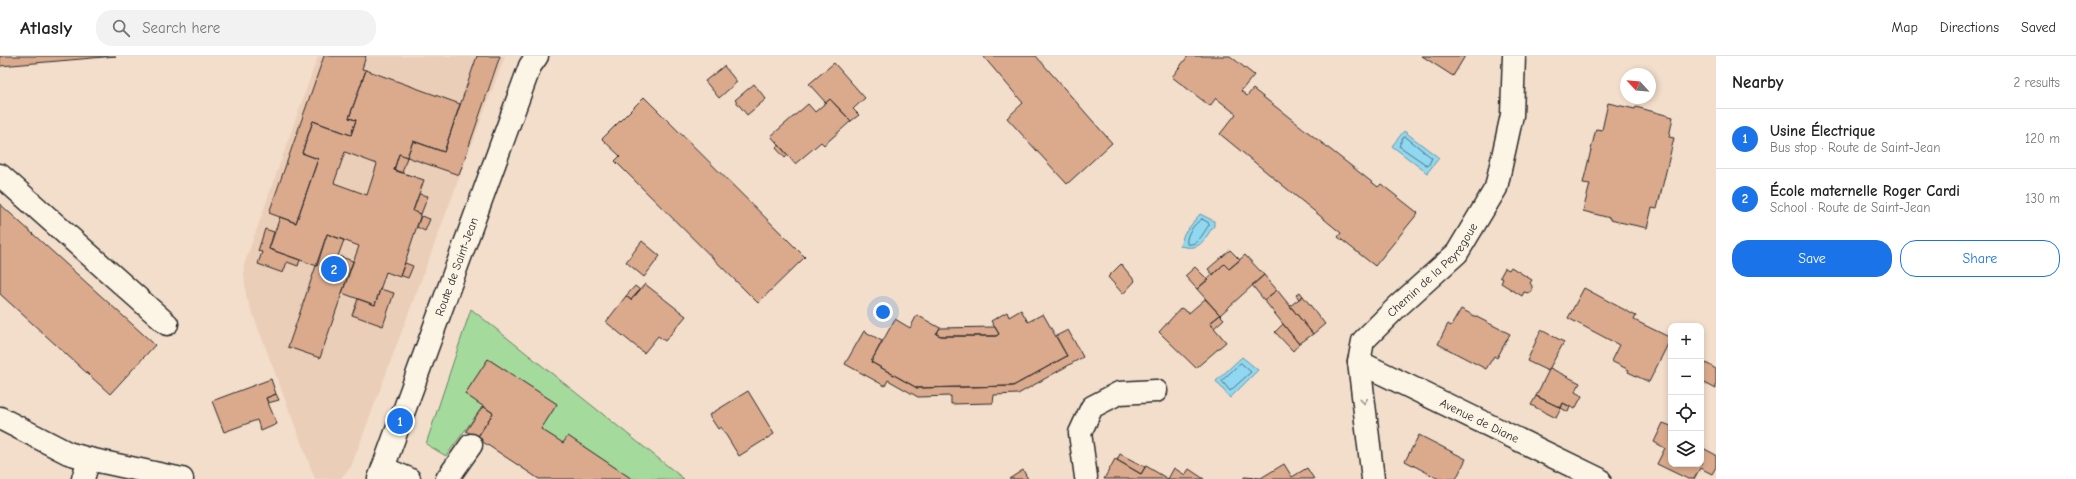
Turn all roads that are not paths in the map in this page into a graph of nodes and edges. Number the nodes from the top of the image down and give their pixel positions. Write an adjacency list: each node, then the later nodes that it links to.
1 (537, 56): 10 (street, Route de Saint-Jean)
2 (1514, 56): 5 (street, Chemin de la Peyregoue)
3 (0, 175): 4 (street)
4 (167, 324)
5 (1359, 362): 15 (street, Chemin de la Peyregoue, one-way to 15); 16 (street, Avenue de Diane)
6 (1156, 391): 12 (street)
7 (0, 418): 9 (street)
8 (471, 445): 11 (street)
9 (86, 469): 13 (street)
10 (381, 474): 14 (street)
11 (456, 476)
12 (1086, 477)
13 (175, 478)
14 (409, 479)
15 (1373, 479)
16 (1599, 479)

